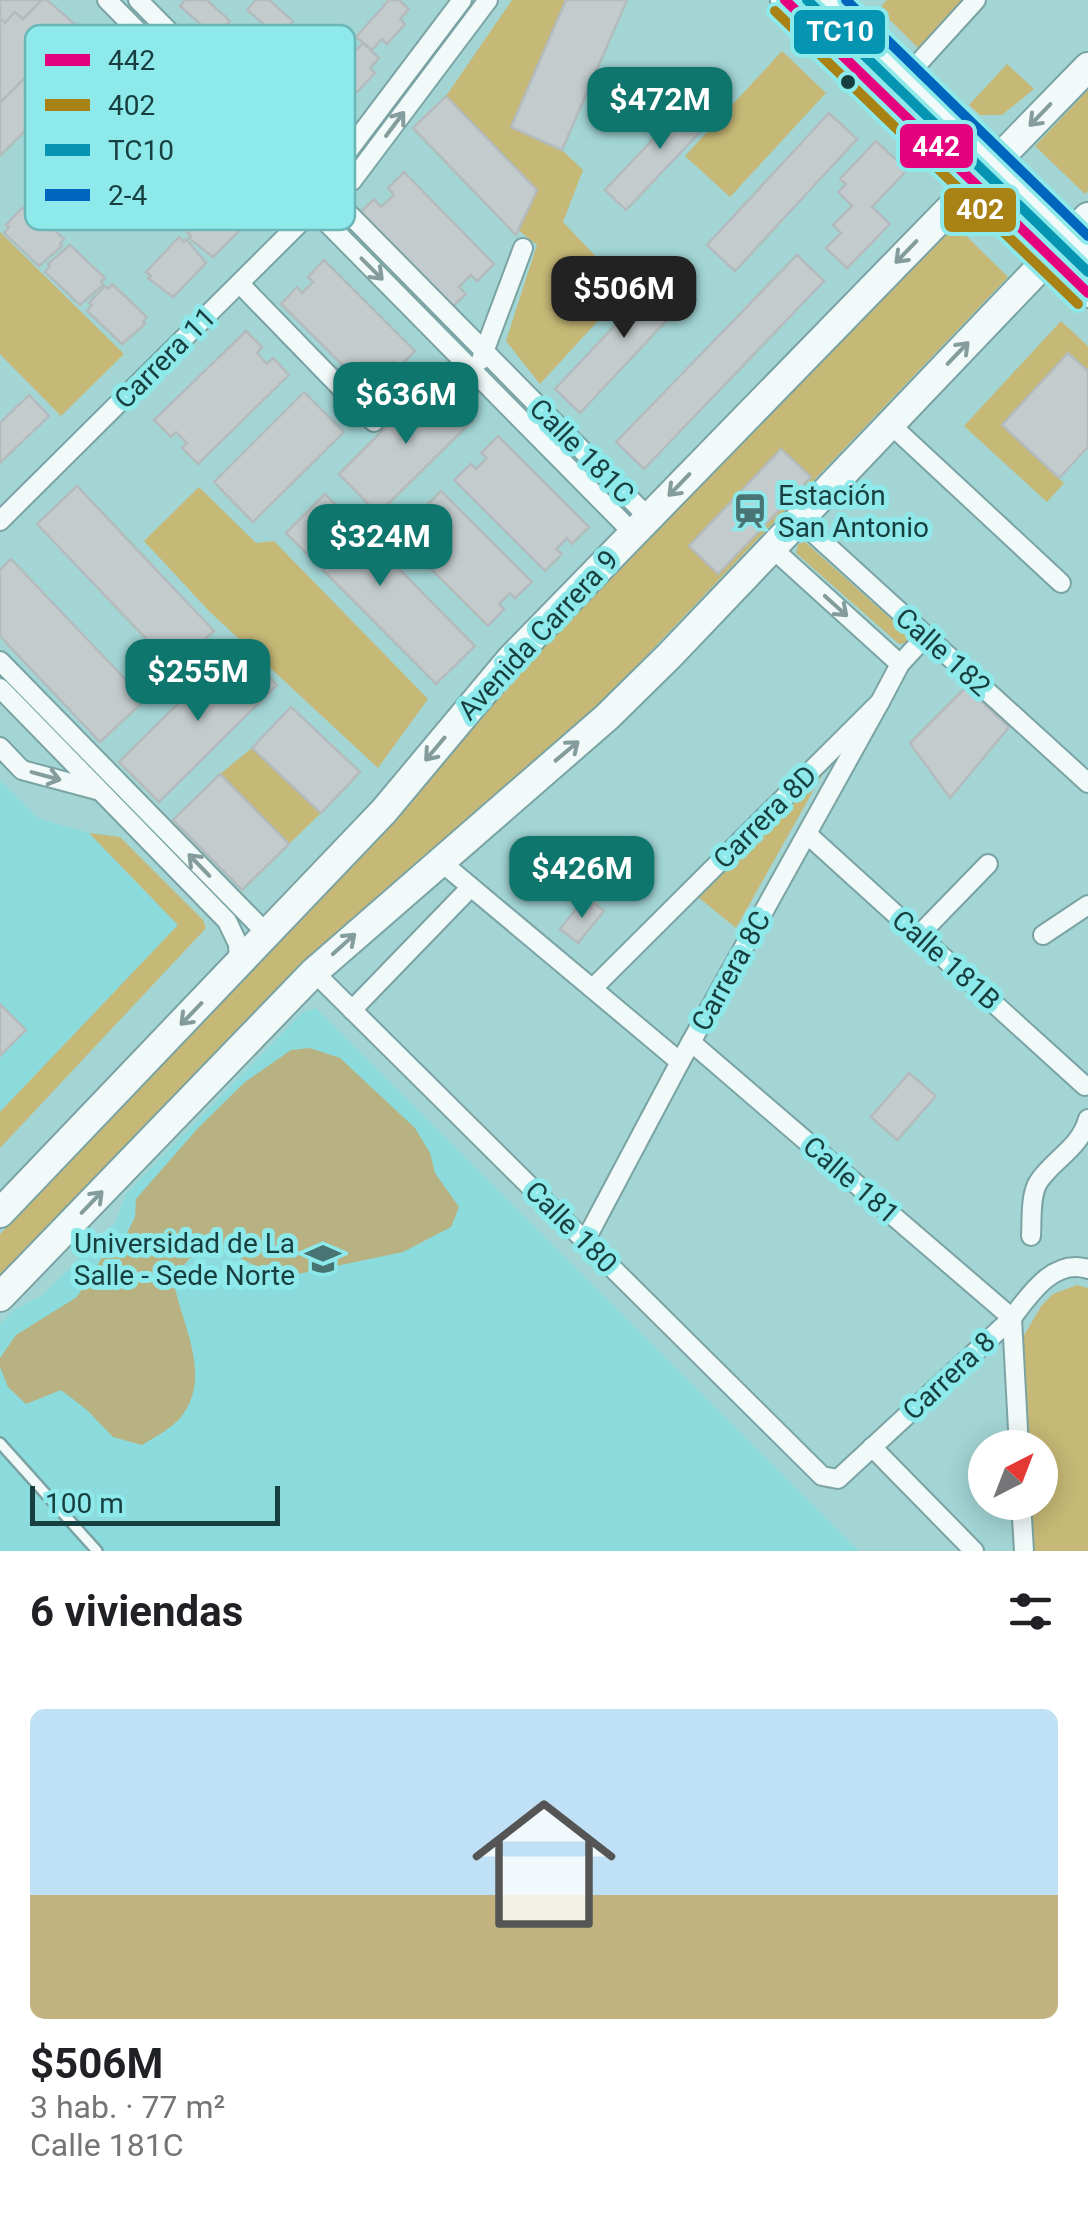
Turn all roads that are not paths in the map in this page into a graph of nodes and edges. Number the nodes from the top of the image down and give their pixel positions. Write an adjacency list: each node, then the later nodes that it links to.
1 (107, 0): 8 (street, Calle 181C)
2 (138, 0): 9 (street, Calle 181C)
3 (462, 0): 12 (street, Carrera 11)
4 (488, 0): 14 (street, Carrera 11, one-way to 4)
5 (785, 0): 13 (main road)
6 (976, 0): 11 (street)
7 (830, 2): 11 (main road)
8 (132, 25)
9 (163, 25)
10 (1088, 67): 13 (main road, Avenida Carrera 9, one-way to 13)
11 (904, 78): 13 (main road)
12 (355, 142)
13 (984, 173): 20 (main road); 29 (main road, Avenida Carrera 9, one-way to 29)
14 (355, 177)
15 (1088, 216): 20 (main road)
16 (355, 220): 23 (street, Calle 181C)
17 (295, 230): 21 (street, Carrera 11)
18 (334, 230): 24 (street, Calle 181C, one-way to 24)
19 (523, 248): 23 (street)
20 (1069, 250): 22 (main road); 26 (main road, one-way to 20)
21 (240, 284): 25 (street); 27 (street, Carrera 11)
22 (1088, 293)
23 (484, 351): 24 (street); 29 (street, Calle 181C)
24 (476, 373): 29 (street, Calle 181C)
25 (374, 422)
26 (890, 424): 28 (main road); 31 (street)
27 (0, 520)
28 (799, 520): 30 (main road); 32 (street, Calle 182)
29 (640, 525): 45 (main road, Avenida Carrera 9, one-way to 45)
30 (772, 548): 34 (street, Calle 182, one-way to 34); 41 (main road, one-way to 30)
31 (1061, 583)
32 (925, 636): 34 (street, Carrera 8D); 38 (street, Calle 182)
33 (0, 661): 45 (street, one-way to 33)
34 (900, 664): 36 (street, Carrera 8D)
35 (0, 688): 39 (street)
36 (880, 702): 40 (street, Carrera 8C); 50 (street, Carrera 8D)
37 (0, 747): 39 (street, one-way to 39)
38 (1088, 783)
39 (100, 790): 48 (street)
40 (807, 834): 46 (street, Calle 181B); 52 (street, Carrera 8C)
41 (440, 860): 43 (street); 49 (main road, one-way to 41)
42 (988, 864): 46 (street)
43 (471, 887): 50 (street); 51 (street)
44 (1088, 904): 47 (street)
45 (267, 934): 48 (main road, Avenida Carrera 9)
46 (919, 934): 54 (street, Calle 181B)
47 (1043, 935)
48 (239, 963): 56 (main road, Avenida Carrera 9, one-way to 56)
49 (314, 972): 51 (street, Calle 180); 60 (main road, one-way to 49)
50 (593, 988): 53 (street)
51 (352, 1010): 58 (street, Calle 180)
52 (691, 1042): 53 (street, Carrera 8C); 61 (street, Calle 181)
53 (680, 1062): 58 (street, Carrera 8C)
54 (1086, 1084): 55 (street)
55 (1088, 1116): 57 (street)
56 (0, 1213)
57 (1032, 1236)
58 (585, 1242): 65 (street, Calle 180)
59 (1088, 1269): 61 (street, Carrera 8)
60 (0, 1297)
61 (1012, 1318): 62 (street); 64 (street, Carrera 8)
62 (1017, 1430)
63 (0, 1442): 67 (lane)
64 (872, 1447): 65 (street, Carrera 8); 68 (street)
65 (830, 1480)
66 (1022, 1520): 69 (street)
67 (97, 1551)
68 (974, 1551)
69 (1024, 1551)

